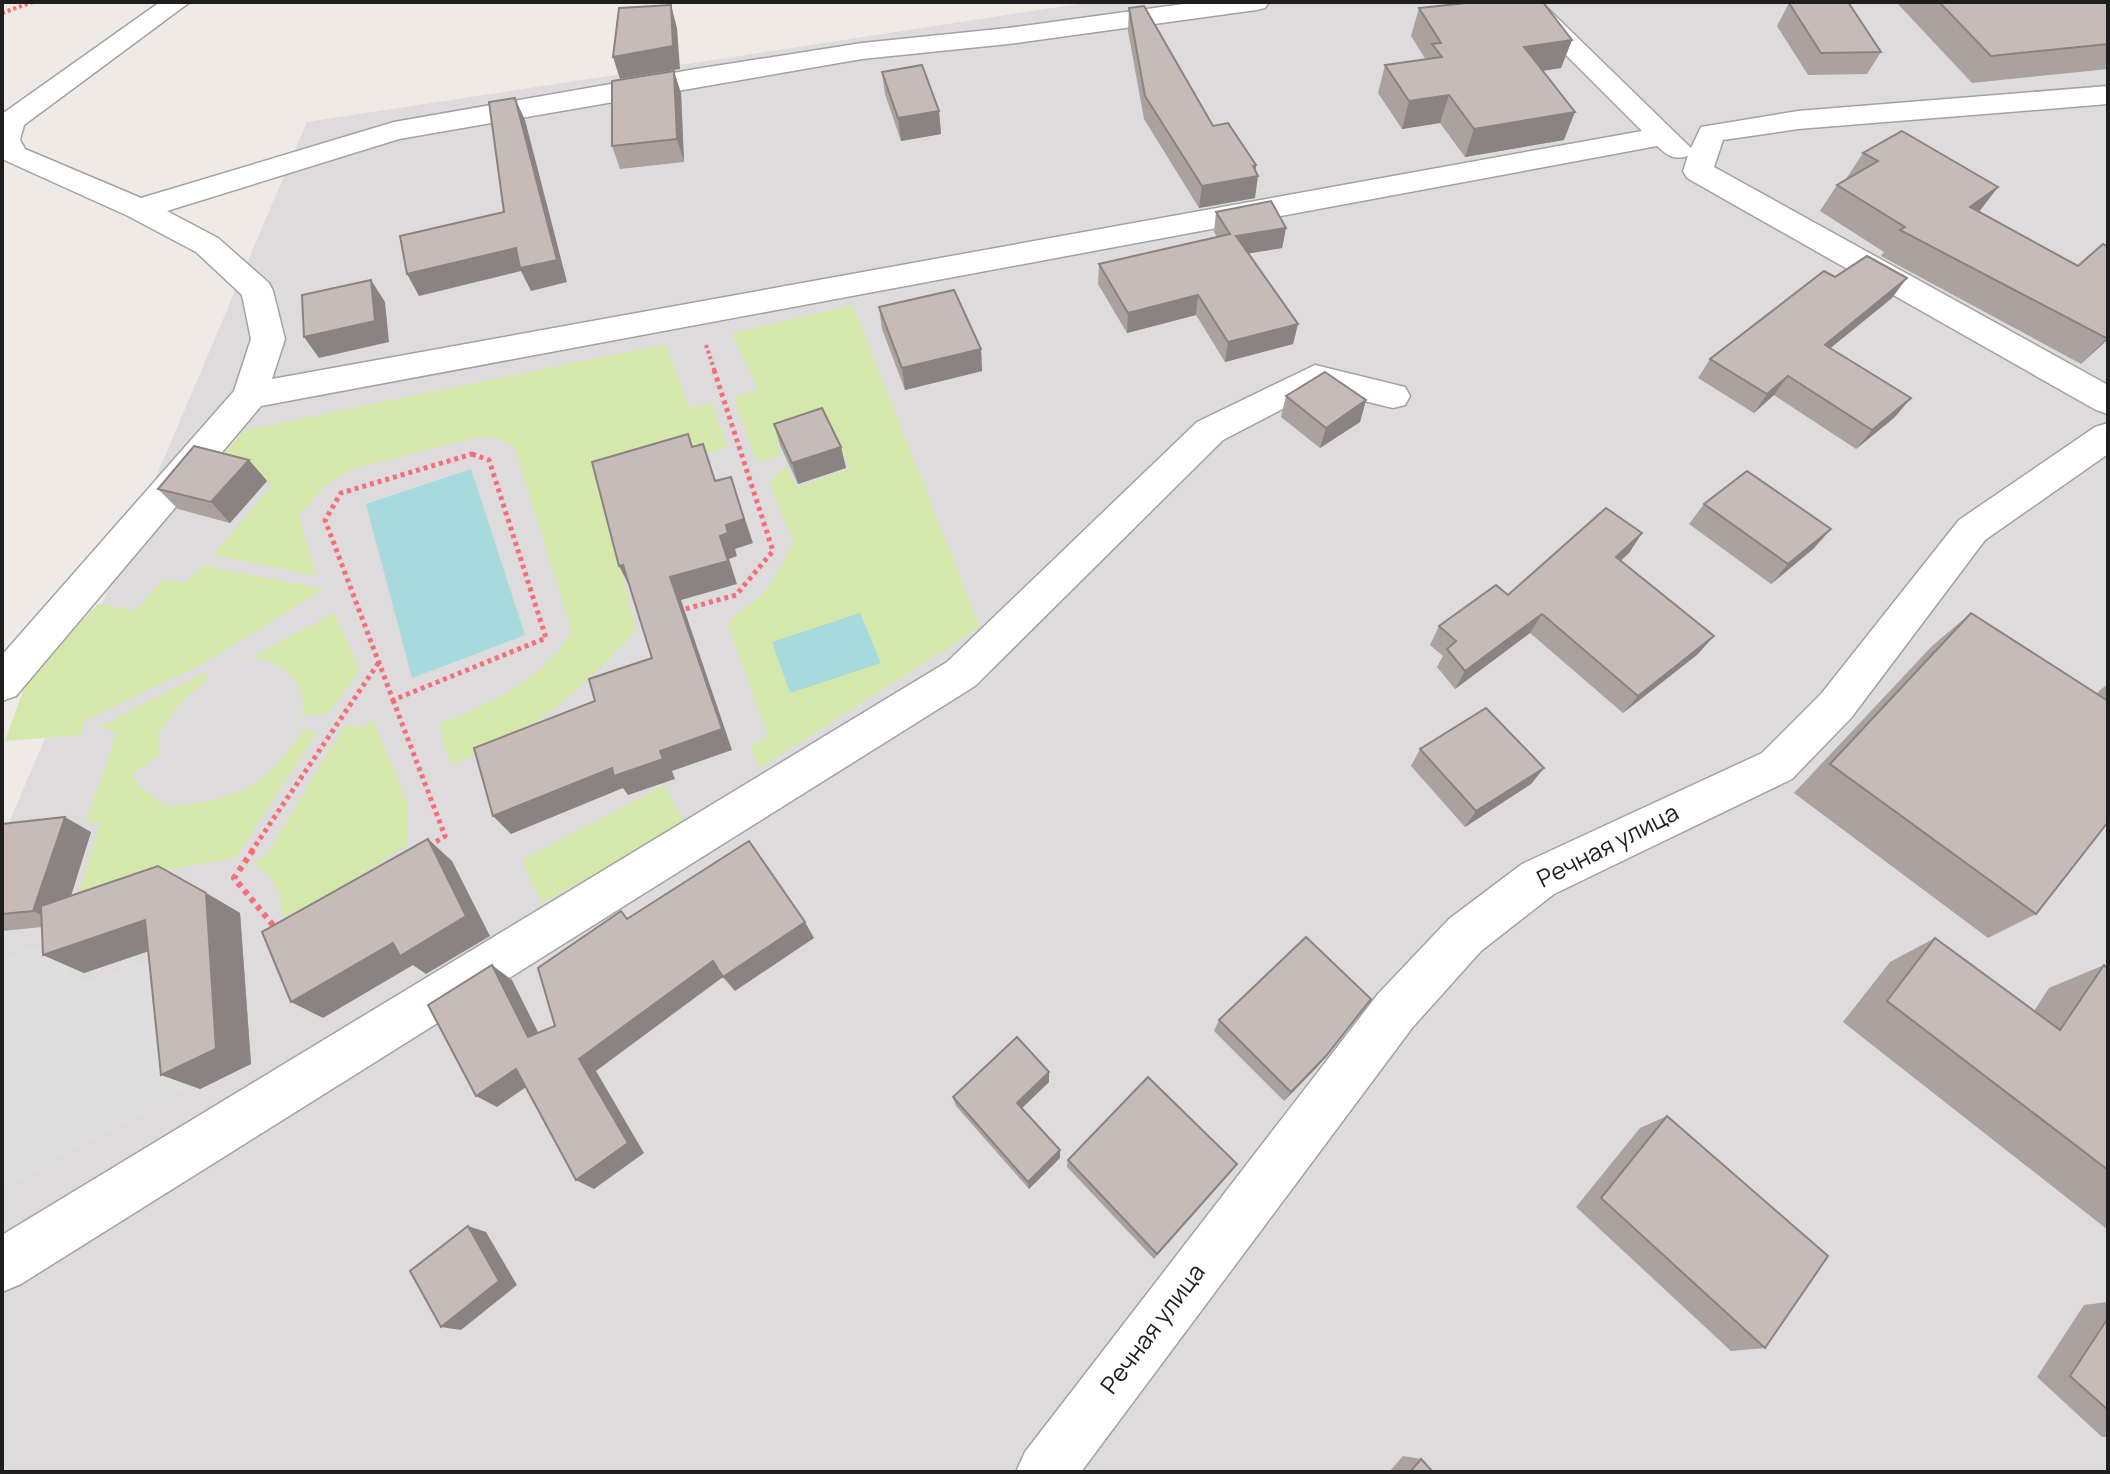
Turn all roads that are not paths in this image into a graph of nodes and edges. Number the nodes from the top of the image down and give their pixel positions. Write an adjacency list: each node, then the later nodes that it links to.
1 (177, 2): 8 (street)
2 (1256, 2): 4 (street)
3 (1526, 2): 6 (street)
4 (1186, 8): 8 (street)
5 (2108, 95): 7 (street)
6 (1664, 136): 7 (street); 9 (street)
7 (1698, 171): 11 (street)
8 (139, 209): 9 (street)
9 (250, 396): 13 (street)
10 (1393, 396): 14 (street)
11 (2108, 401)
12 (2108, 436): 15 (street, Речная улица)
13 (2, 684)
14 (2, 1265)
15 (1045, 1472)

